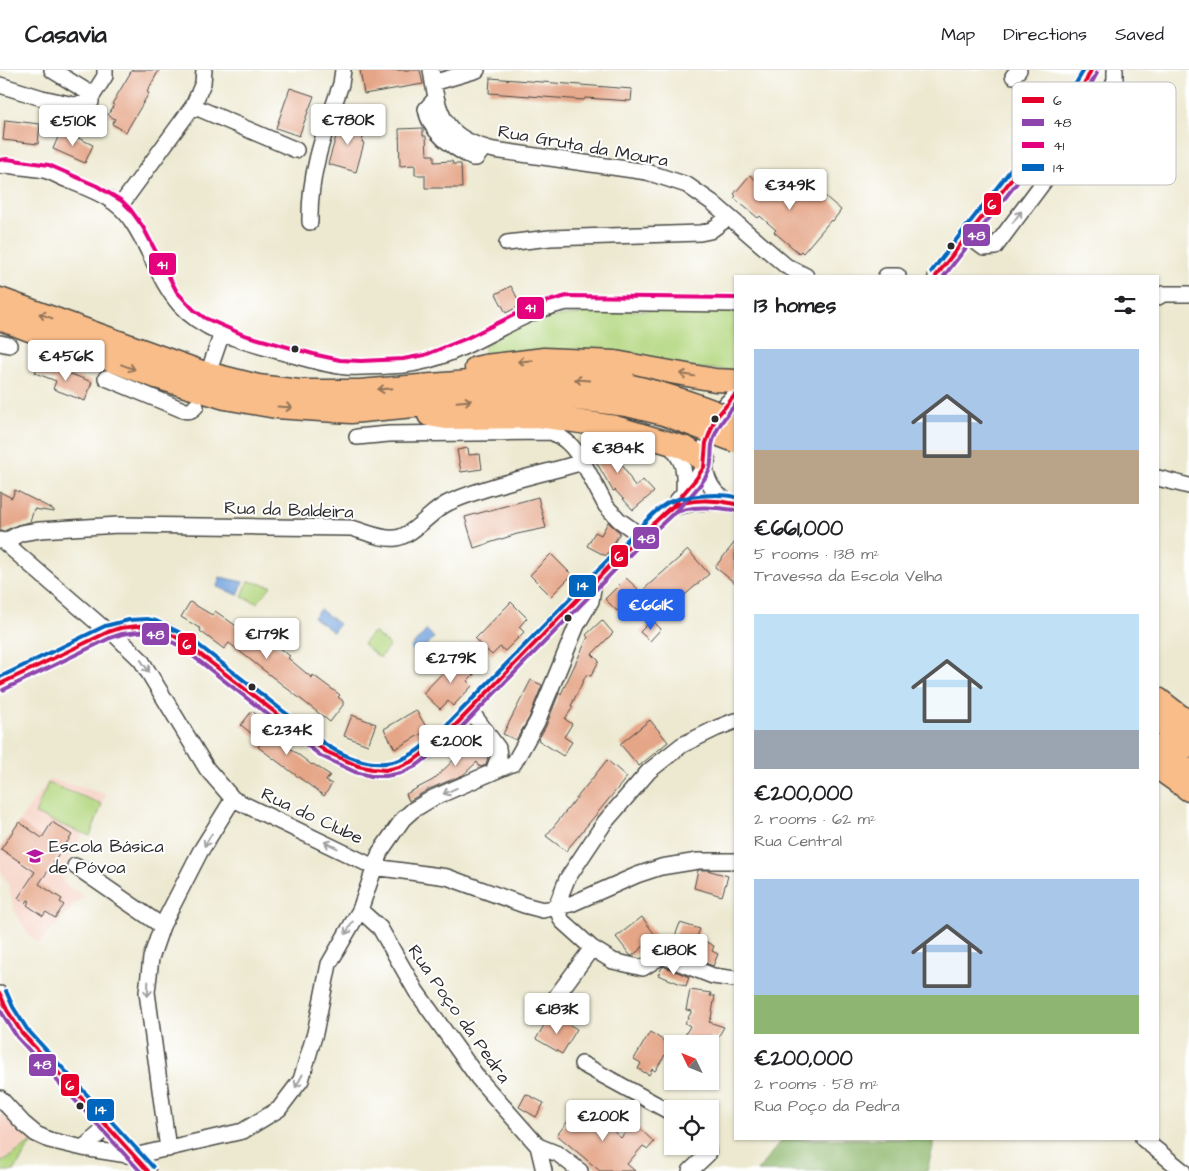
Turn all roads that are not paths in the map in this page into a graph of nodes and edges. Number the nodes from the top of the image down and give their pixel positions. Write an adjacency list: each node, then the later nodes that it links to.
1 (52, 70): 10 (street)
2 (105, 70): 10 (street)
3 (204, 70): 11 (street)
4 (343, 70): 18 (street)
5 (477, 70): 7 (street)
6 (1091, 70): 8 (street)
7 (432, 77): 17 (street, Rua Gruta da Moura)
8 (1085, 82)
9 (0, 85): 10 (street)
10 (91, 98)
11 (193, 106): 12 (street); 16 (street)
12 (296, 150)
13 (0, 166): 16 (street)
14 (1012, 179): 19 (street)
15 (1042, 185): 19 (street, one-way to 15)
16 (120, 206): 28 (street)
17 (729, 217): 20 (street); 21 (street, Rua Gruta da Moura)
18 (310, 222)
19 (968, 236): 22 (street)
20 (507, 243)
21 (804, 275)
22 (937, 275)
23 (1189, 294): 24 (street)
24 (1159, 296)
25 (0, 299): 32 (highway, one-way to 25)
26 (734, 304): 28 (street)
27 (0, 319): 36 (highway, one-way to 36)
28 (222, 333): 29 (street)
29 (212, 362)
30 (106, 378): 35 (street)
31 (734, 380): 32 (highway, one-way to 32)
32 (418, 386): 34 (highway, one-way to 32)
33 (734, 395): 42 (street)
34 (629, 396): 36 (highway, one-way to 34); 37 (highway, bridge); 39 (highway, bridge)
35 (196, 406)
36 (386, 408): 40 (highway)
37 (734, 420)
38 (357, 437): 41 (street)
39 (734, 441)
40 (667, 442): 42 (highway); 45 (street)
41 (583, 462): 48 (street); 49 (street, Rua da Baldeira)
42 (704, 464): 45 (street); 46 (street)
43 (1159, 478): 44 (street)
44 (1189, 486)
45 (684, 492): 47 (street)
46 (732, 503): 47 (street)
47 (671, 508): 48 (street)
48 (640, 535): 50 (street)
49 (2, 541): 51 (street)
50 (594, 582): 54 (street); 62 (street)
51 (109, 631): 52 (street); 54 (street); 64 (street, one-way to 64)
52 (0, 684)
53 (1159, 700): 57 (highway)
54 (470, 710): 62 (street)
55 (734, 721): 68 (street)
56 (1159, 723): 58 (highway)
57 (1189, 723)
58 (1189, 746)
59 (1159, 748): 61 (highway)
60 (1159, 769): 63 (highway)
61 (1189, 771)
62 (493, 772): 67 (street, one-way to 67)
63 (1189, 790)
64 (233, 798): 67 (street, Rua do Clube, one-way to 64); 70 (street, one-way to 70)
65 (734, 861): 68 (street, Rua do Clube)
66 (75, 866): 70 (street)
67 (374, 867): 68 (street, Rua do Clube); 69 (street)
68 (556, 907): 71 (street)
69 (360, 910): 80 (street, Rua Poço da Pedra); 82 (street, one-way to 82)
70 (162, 926): 82 (street, one-way to 82)
71 (592, 948): 72 (street); 74 (street)
72 (734, 979)
73 (0, 994): 78 (street)
74 (544, 1013)
75 (582, 1064): 77 (street)
76 (0, 1098): 81 (street)
77 (664, 1109)
78 (107, 1127): 81 (street); 84 (street)
79 (1145, 1140): 89 (street)
80 (538, 1146): 86 (street); 87 (street, Rua Poço da Pedra)
81 (83, 1148): 84 (street)
82 (168, 1149): 84 (street)
83 (707, 1155): 88 (street)
84 (134, 1156): 85 (street)
85 (148, 1171)
86 (544, 1171)
87 (580, 1171)
88 (690, 1171)
89 (1183, 1171)

